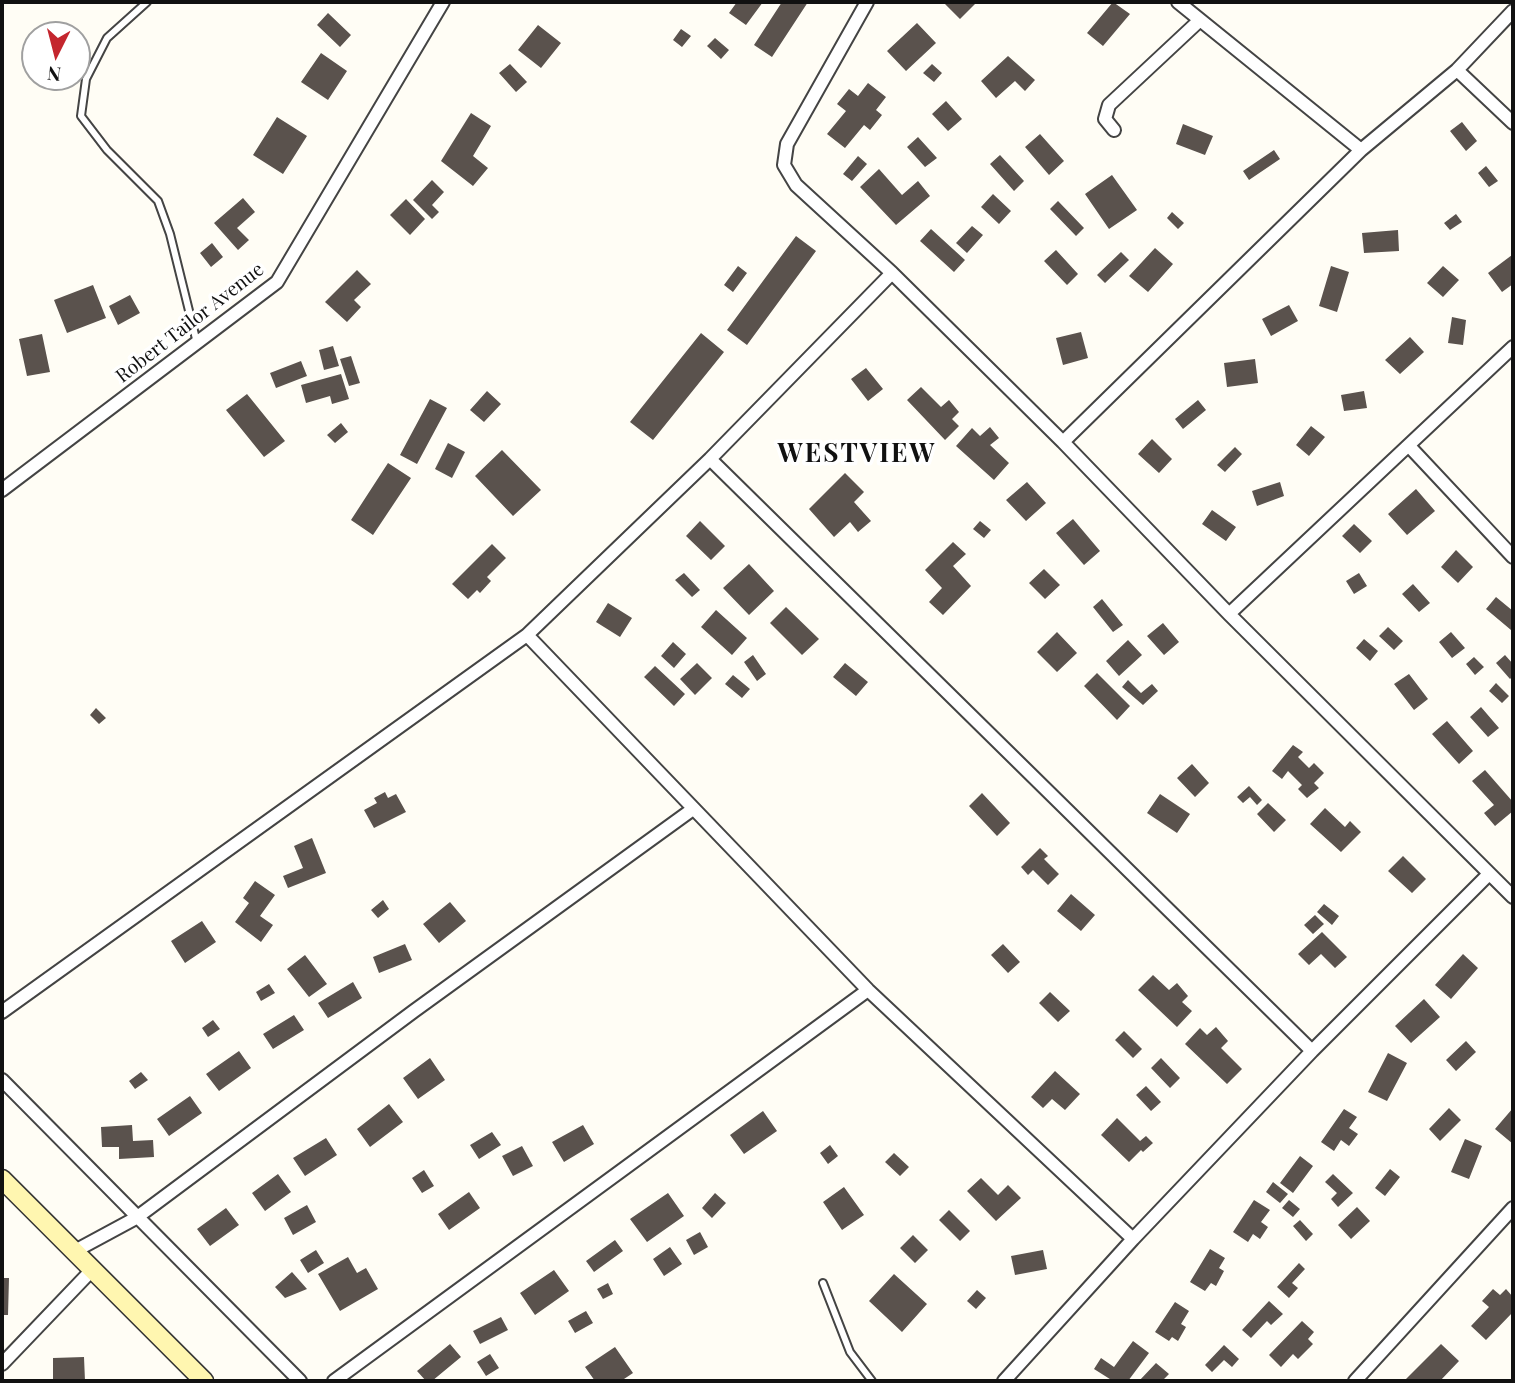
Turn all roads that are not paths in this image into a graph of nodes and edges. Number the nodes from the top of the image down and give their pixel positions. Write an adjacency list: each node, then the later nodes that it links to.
1 (147, 2): 12 (lane)
2 (443, 2): 12 (street, Robert Tailor Avenue)
3 (867, 2): 11 (street)
4 (1178, 2): 6 (street)
5 (1513, 11): 7 (street)
6 (1200, 20): 9 (street); 10 (street)
7 (1457, 70): 8 (street); 10 (street)
8 (1513, 123)
9 (1114, 130)
10 (1361, 150): 14 (street)
11 (892, 273): 14 (street); 16 (street)
12 (197, 343): 17 (street, Robert Tailor Avenue)
13 (1513, 347): 15 (street)
14 (1063, 442): 19 (street)
15 (1409, 446): 18 (street); 19 (street)
16 (710, 459): 20 (street); 26 (street)
17 (2, 490)
18 (1513, 557)
19 (1229, 614): 22 (street)
20 (527, 635): 21 (street); 25 (street)
21 (693, 809): 24 (street); 30 (street)
22 (1489, 874): 23 (street); 26 (street)
23 (1513, 897)
24 (868, 990): 31 (street); 38 (street)
25 (2, 1012)
26 (1312, 1051): 31 (street)
27 (2, 1080): 30 (street)
28 (2, 1179): 32 (main road)
29 (1513, 1208): 41 (street)
30 (136, 1218): 32 (street); 37 (street)
31 (1133, 1239): 40 (street)
32 (73, 1252): 33 (main road)
33 (91, 1271): 35 (street); 36 (main road)
34 (823, 1283): 39 (lane)
35 (2, 1364)
36 (204, 1381)
37 (300, 1381)
38 (334, 1381)
39 (872, 1381)
40 (1004, 1381)
41 (1355, 1381)

